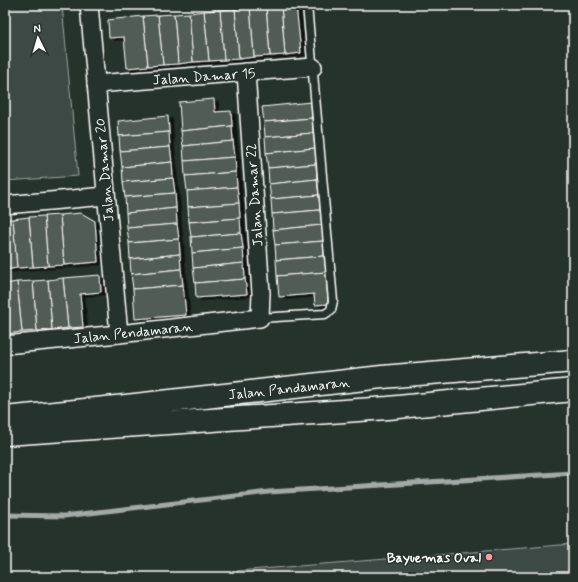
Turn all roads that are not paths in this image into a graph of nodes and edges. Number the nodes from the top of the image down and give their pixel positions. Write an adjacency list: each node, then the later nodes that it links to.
1 (89, 5): 5 (street, Jalan Damar 20)
2 (307, 5): 3 (lane)
3 (312, 67): 4 (street, Jalan Damar 15); 8 (lane)
4 (246, 72): 5 (street, Jalan Damar 15); 8 (street, Jalan Damar 22)
5 (96, 84): 6 (street, Jalan Damar 20)
6 (106, 196): 7 (street); 9 (street, Jalan Damar 20)
7 (5, 205)
8 (260, 318): 9 (street, Jalan Pendamaran)
9 (119, 334): 10 (street, Jalan Pendamaran)
10 (5, 345)
11 (573, 361): 13 (main road, Jalan Pandamaran)
12 (573, 390): 14 (main road, Jalan Pandamaran)
13 (5, 418)
14 (5, 434)

